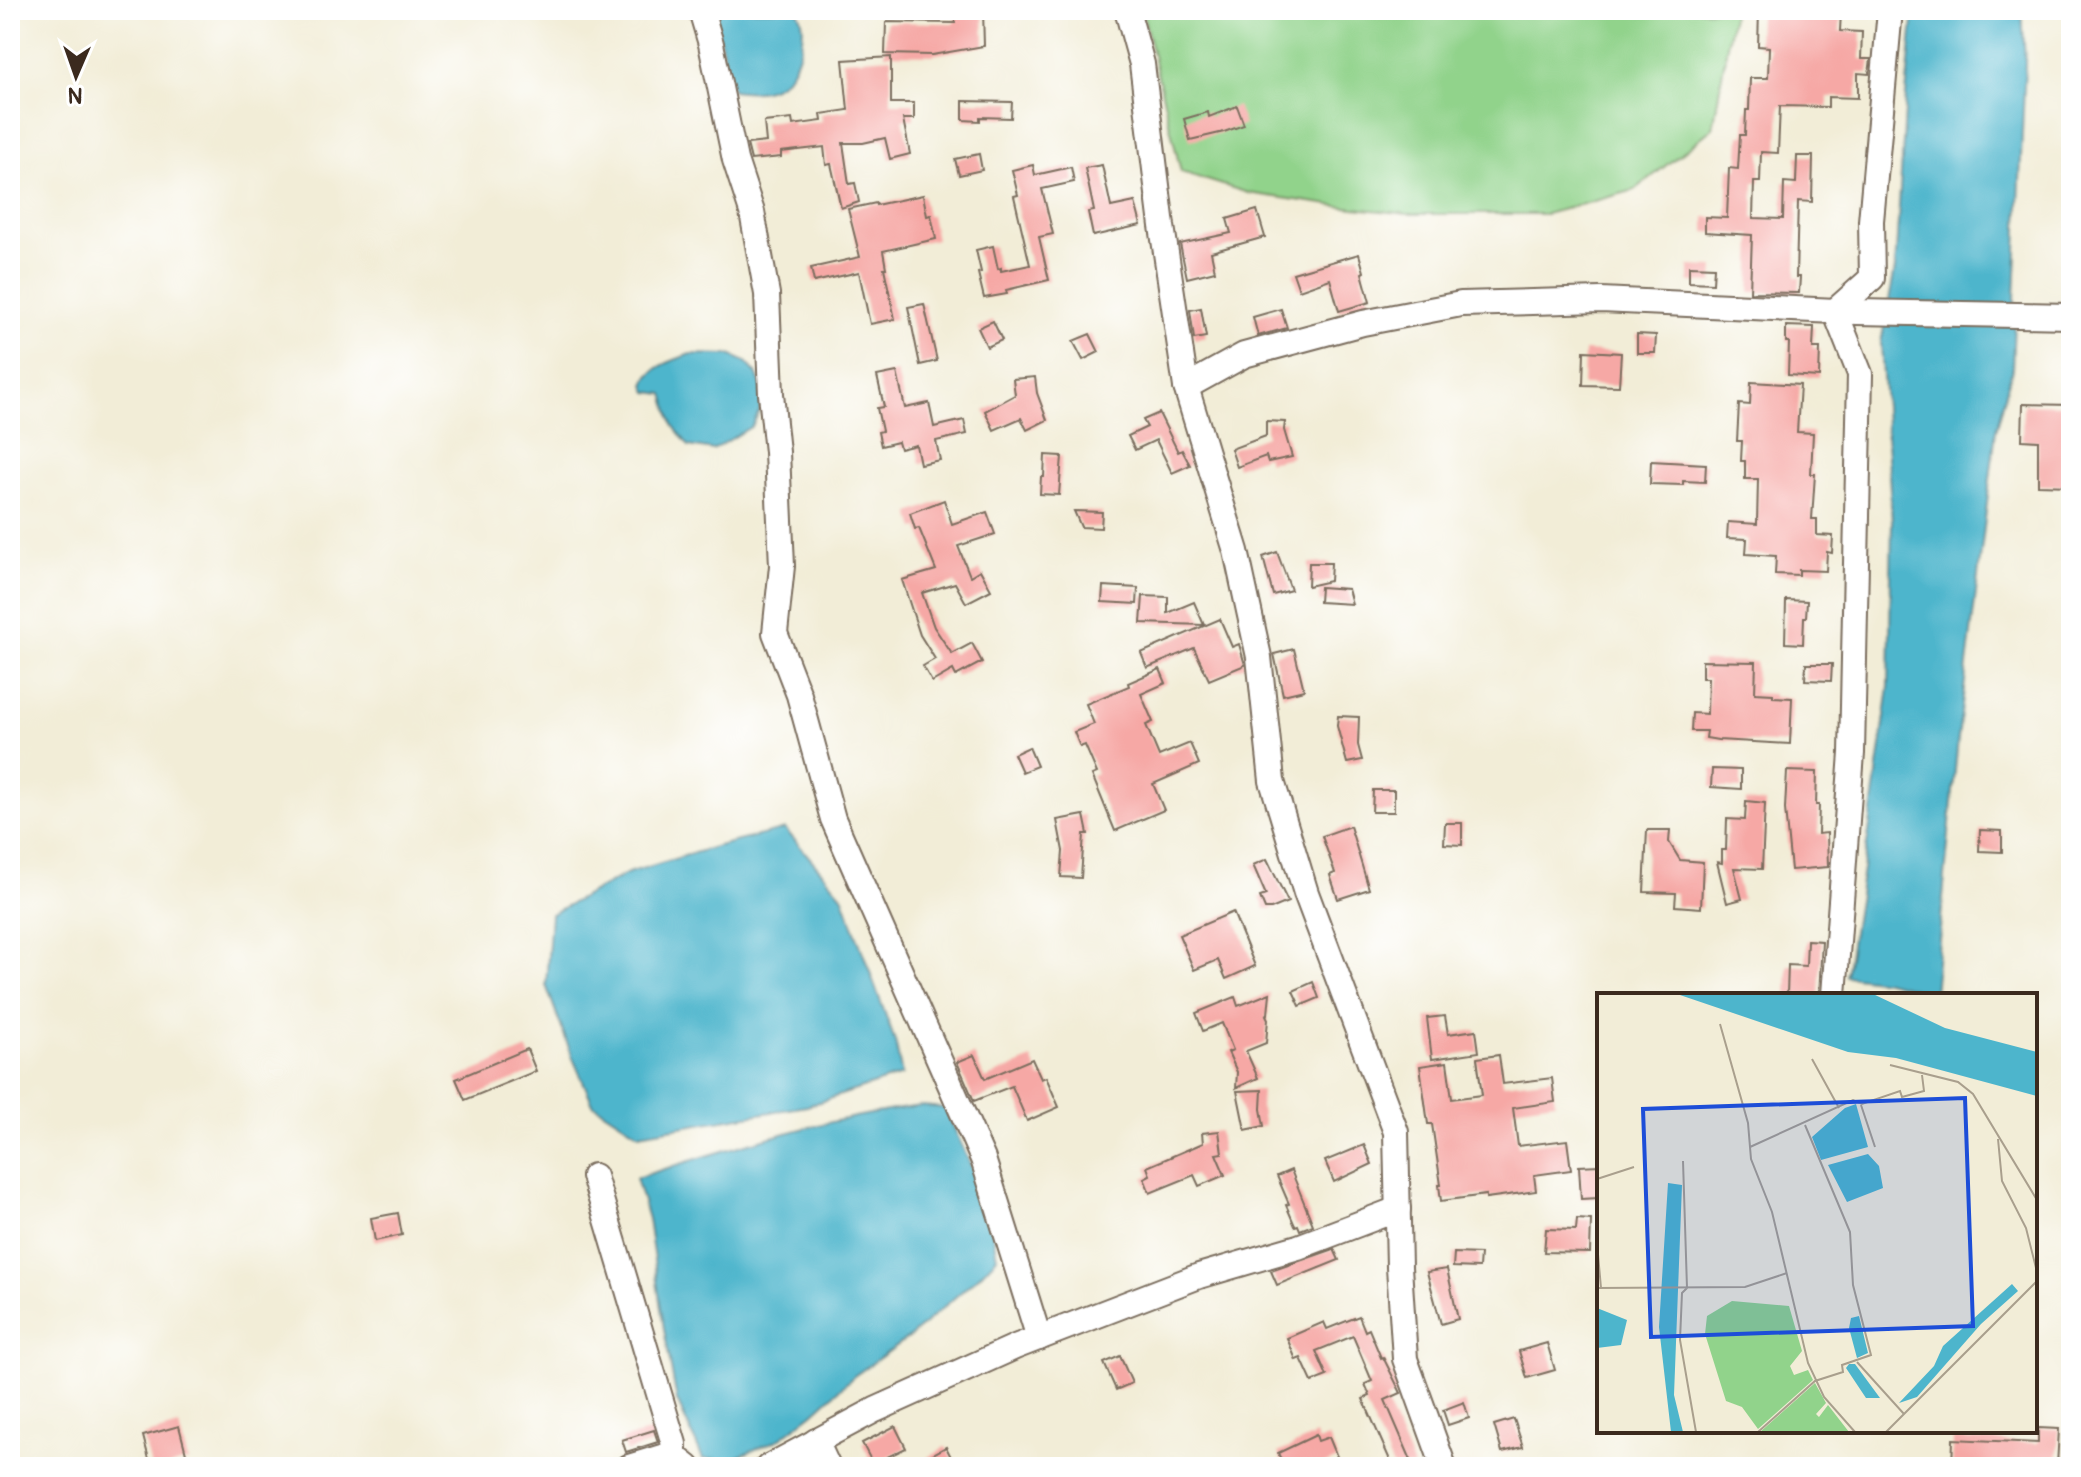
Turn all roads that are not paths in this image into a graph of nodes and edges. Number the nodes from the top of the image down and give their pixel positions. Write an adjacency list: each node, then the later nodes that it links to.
1 (701, 10): 10 (street)
2 (1127, 10): 6 (street)
3 (1890, 10): 4 (street)
4 (1846, 312): 5 (street); 6 (street); 7 (street)
5 (2070, 316)
6 (1186, 387): 9 (street)
7 (1834, 993)
8 (594, 1176): 12 (street)
9 (1398, 1209): 10 (street); 16 (street)
10 (1039, 1338): 11 (street)
11 (816, 1441): 14 (street); 15 (street)
12 (681, 1461): 13 (street)
13 (629, 1467)
14 (768, 1467)
15 (828, 1467)
16 (1444, 1467)

